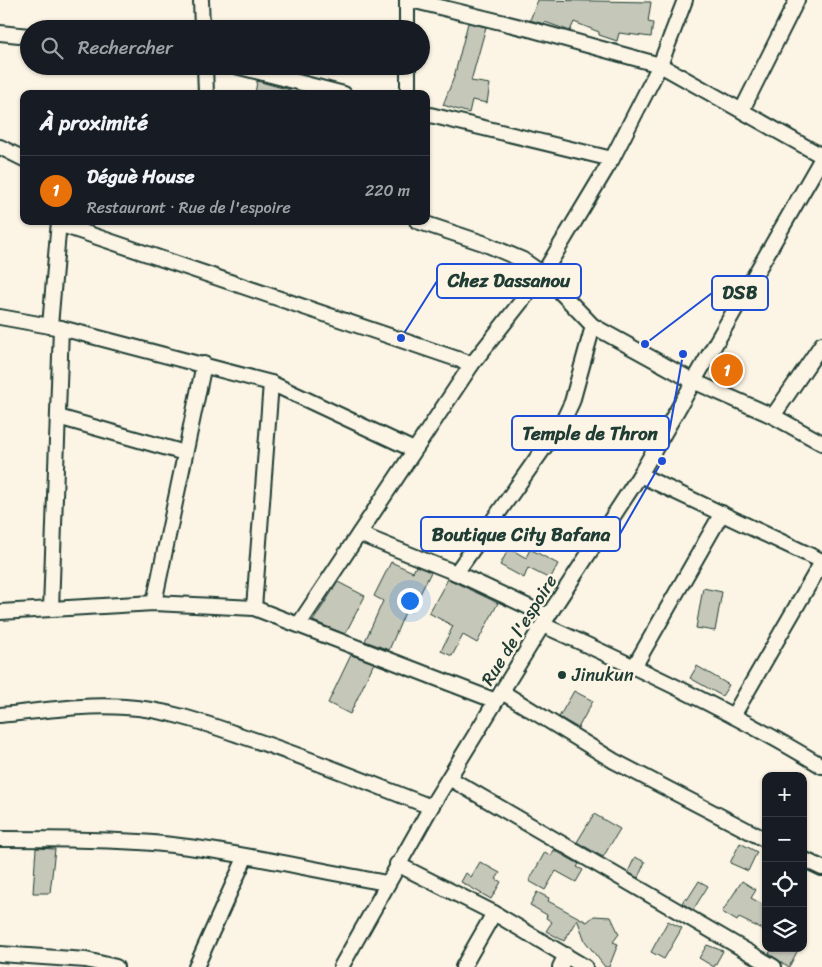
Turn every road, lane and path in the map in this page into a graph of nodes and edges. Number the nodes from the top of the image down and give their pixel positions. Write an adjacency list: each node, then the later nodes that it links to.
1 (201, 0): 6 (street)
2 (407, 0): 7 (street)
3 (411, 0): 10 (street)
4 (686, 0): 10 (street)
5 (797, 0): 17 (street)
6 (202, 20)
7 (407, 20)
8 (0, 33): 9 (street)
9 (20, 35)
10 (660, 65): 17 (street); 22 (street)
11 (205, 75): 14 (street)
12 (271, 75): 15 (street)
13 (408, 75): 16 (street)
14 (206, 90)
15 (329, 90)
16 (408, 90)
17 (742, 110): 21 (street)
18 (430, 115): 22 (street)
19 (0, 147): 20 (street)
20 (20, 157)
21 (822, 157): 33 (street, Rue de l'espoire)
22 (612, 159): 26 (street)
23 (59, 225): 29 (street)
24 (68, 225): 32 (street)
25 (429, 225): 26 (street)
26 (543, 274): 28 (street); 32 (street)
27 (0, 317): 29 (street)
28 (593, 326): 33 (street); 44 (street)
29 (56, 327): 31 (street); 36 (street)
30 (822, 344): 35 (street)
31 (204, 364): 34 (street); 39 (street)
32 (472, 364): 38 (street)
33 (693, 381): 35 (street); 40 (street, Rue de l'espoire)
34 (271, 383): 38 (street); 46 (street)
35 (773, 416): 37 (street)
36 (58, 417): 39 (street); 47 (street)
37 (822, 443)
38 (414, 450): 42 (street)
39 (185, 453): 45 (street)
40 (640, 475): 41 (street); 49 (street, Rue de l'espoire)
41 (722, 513): 43 (street); 51 (street)
42 (359, 534): 44 (street); 50 (street)
43 (822, 561): 54 (street)
44 (456, 574): 49 (street)
45 (154, 602): 46 (street); 47 (street)
46 (254, 608): 50 (street)
47 (51, 609): 48 (street)
48 (0, 612)
49 (546, 620): 51 (street); 52 (street, Rue de l'espoire)
50 (300, 624): 52 (street)
51 (634, 667): 54 (street)
52 (499, 697): 56 (street, Rue de l'espoire); 58 (street)
53 (0, 715): 57 (street)
54 (733, 716): 55 (street)
55 (820, 761)
56 (449, 778): 57 (street, Rue de l'espoire); 74 (street)
57 (431, 806): 62 (street, Rue de l'espoire)
58 (762, 838)
59 (0, 839): 60 (street)
60 (245, 858): 64 (street); 70 (street)
61 (807, 861): 63 (street)
62 (397, 864): 64 (street, Rue de l'espoire); 65 (street)
63 (822, 868)
64 (386, 883): 71 (street, Rue de l'espoire)
65 (494, 914): 67 (street); 72 (street)
66 (0, 954): 68 (street)
67 (563, 961): 73 (street)
68 (85, 963): 69 (street)
69 (116, 967)
70 (196, 967)
71 (341, 967)
72 (463, 967)
73 (585, 967)
74 (774, 967)

